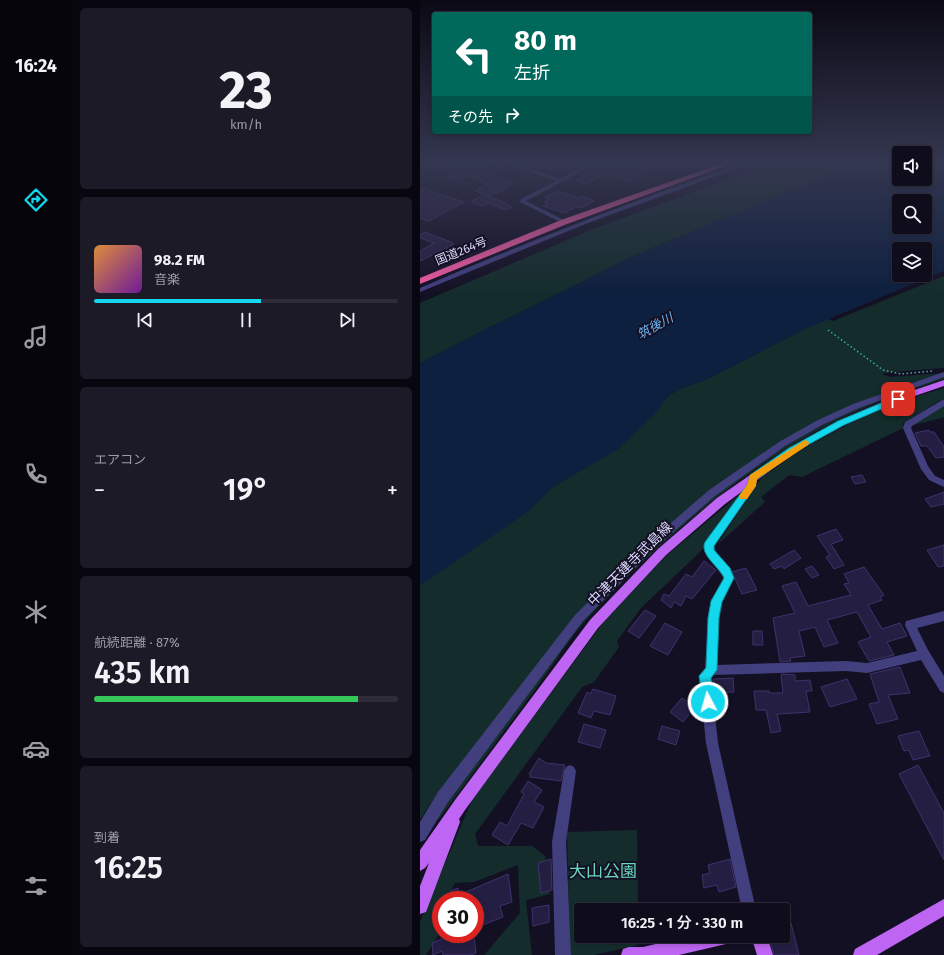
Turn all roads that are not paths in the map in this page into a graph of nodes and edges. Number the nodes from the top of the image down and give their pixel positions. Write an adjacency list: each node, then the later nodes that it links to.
1 (530, 206): 4 (street)
2 (610, 206): 4 (highway, 国道264号)
3 (627, 206): 6 (street)
4 (564, 222): 5 (highway, 国道264号)
5 (420, 281)
6 (420, 290)
7 (940, 372): 20 (street)
8 (944, 383): 11 (main road, 中津天建寺武島線)
9 (944, 402): 12 (street)
10 (944, 475): 12 (street)
11 (753, 477): 16 (street); 19 (main road, 中津天建寺武島線)
12 (932, 478): 13 (street)
13 (944, 484)
14 (944, 616): 15 (street)
15 (924, 654): 16 (street); 17 (street)
16 (711, 670): 22 (street)
17 (944, 687)
18 (570, 771): 27 (street)
19 (460, 805): 21 (main road, 中津天建寺武島線); 23 (main road)
20 (420, 835)
21 (420, 863)
22 (747, 903)
23 (420, 906)
24 (944, 907): 30 (main road)
25 (695, 943): 28 (main road)
26 (761, 943): 29 (main road)
27 (563, 955)
28 (629, 955)
29 (765, 955)
30 (860, 955)

